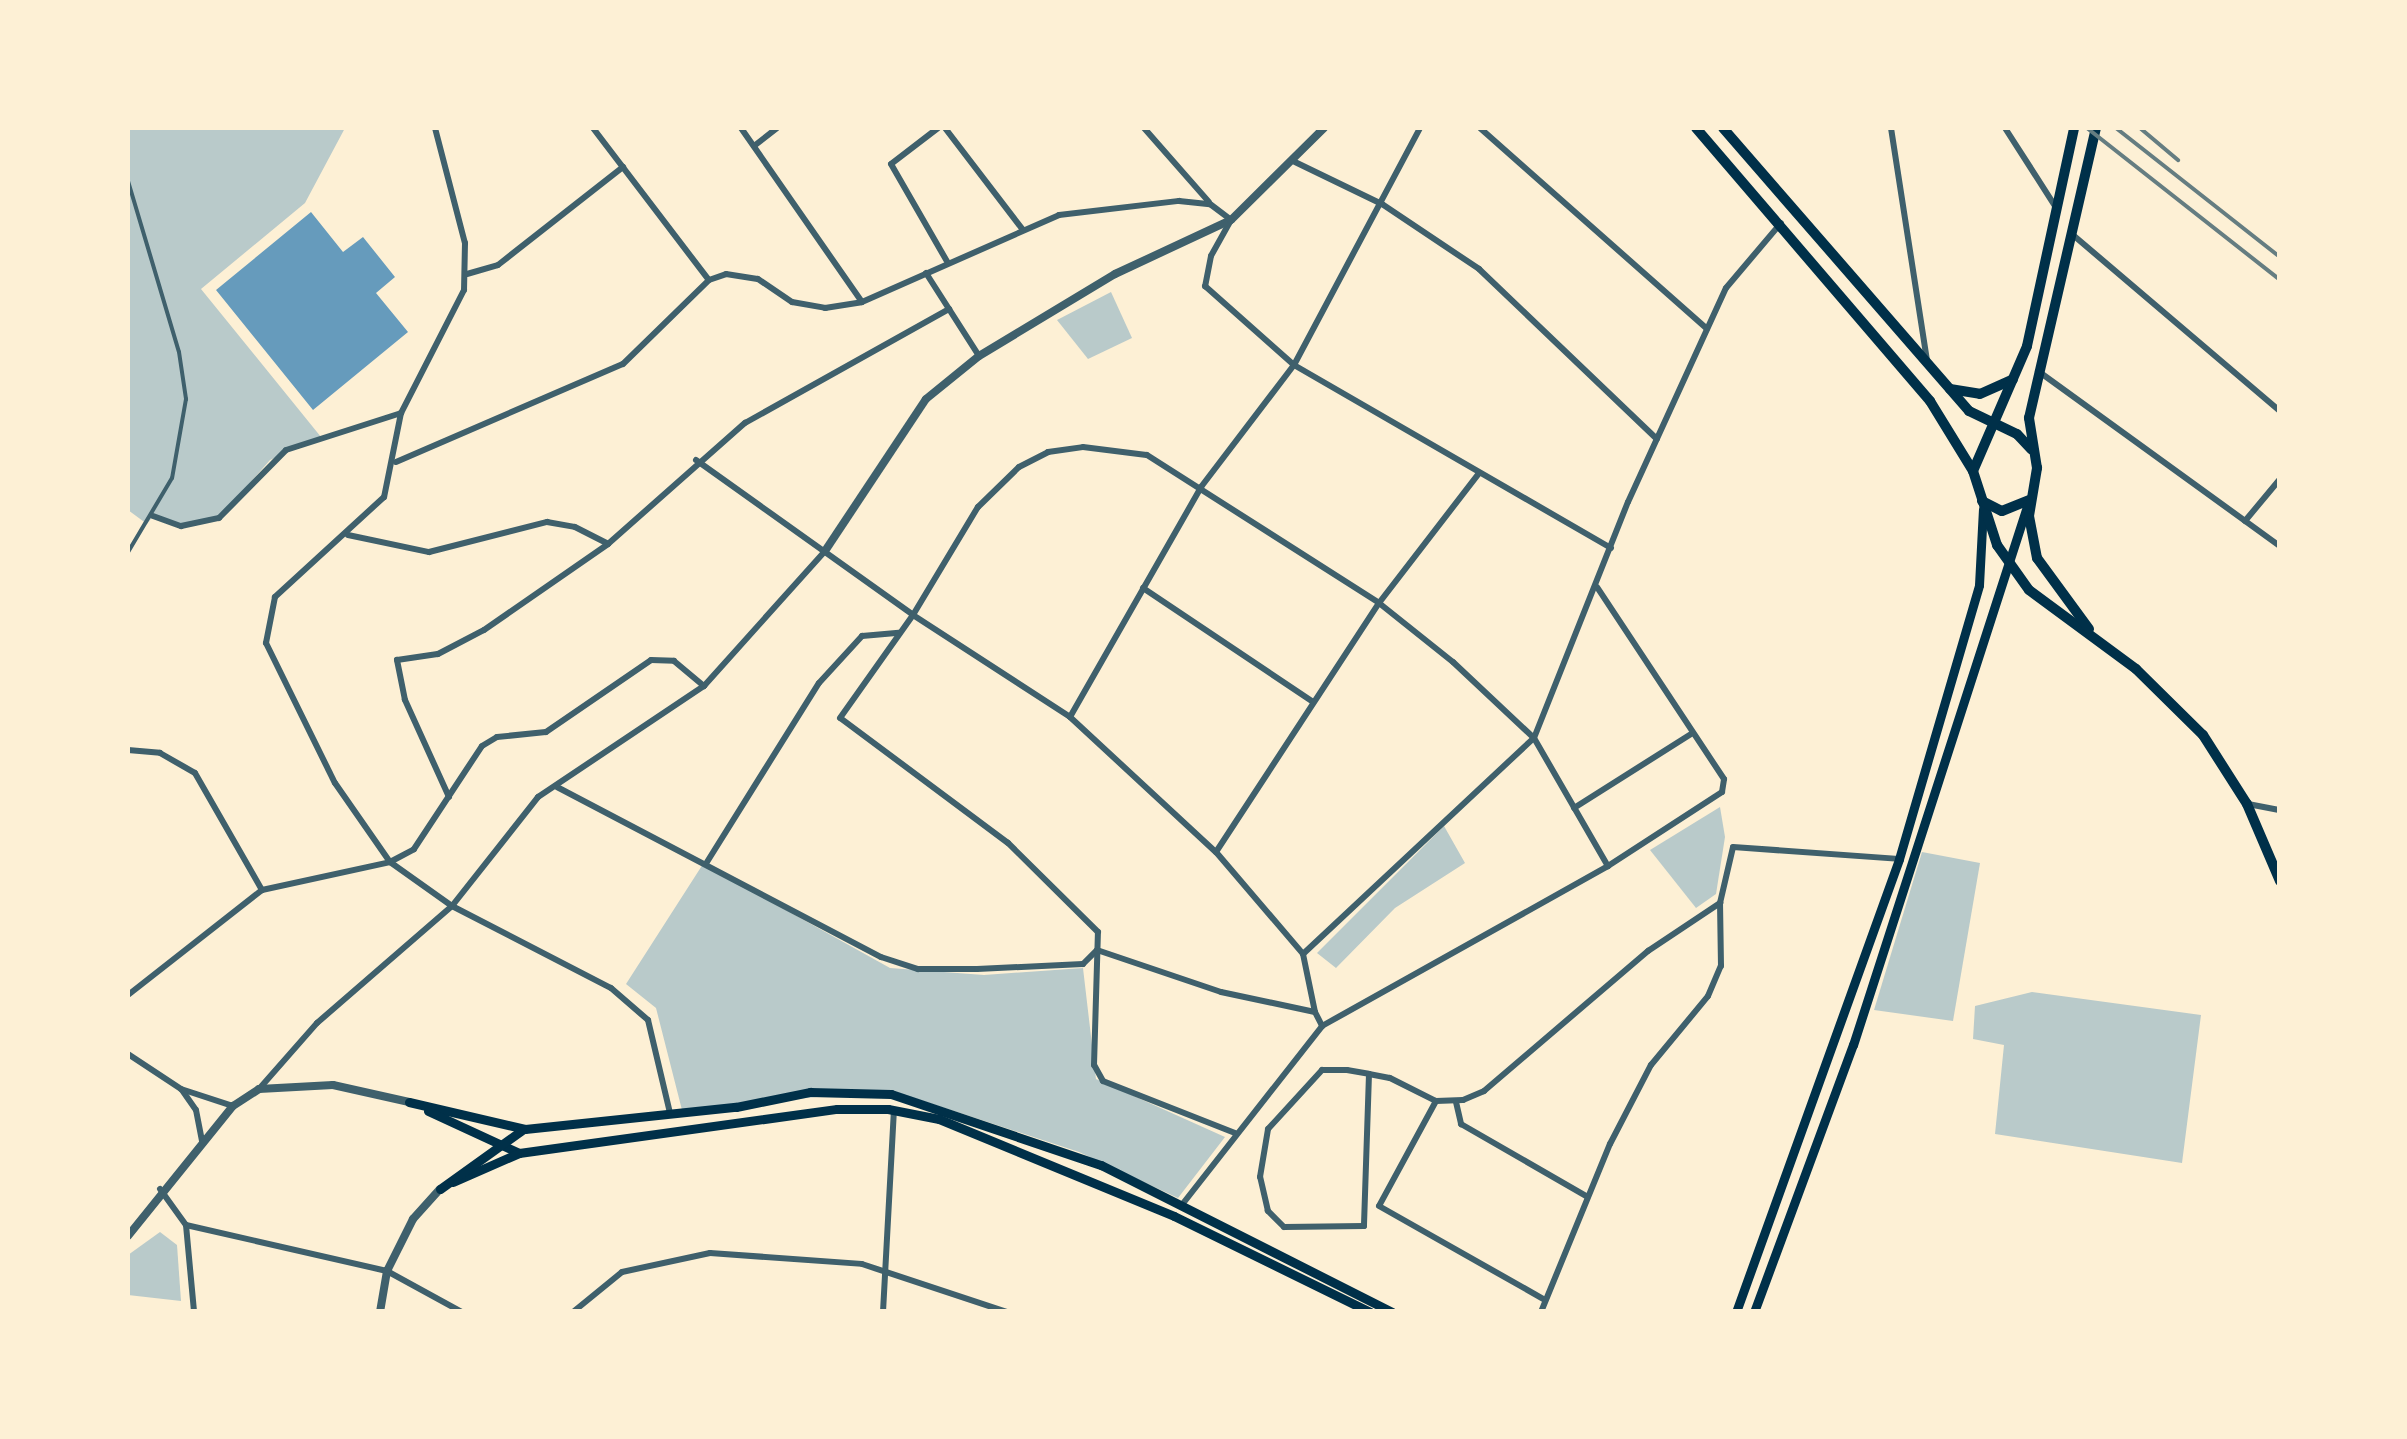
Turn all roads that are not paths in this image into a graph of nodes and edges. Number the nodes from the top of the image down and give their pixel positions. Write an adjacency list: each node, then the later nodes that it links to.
1 (435, 128): 29 (street)
2 (593, 128): 18 (street)
3 (742, 128): 16 (street)
4 (777, 128): 16 (street)
5 (942, 128): 25 (street); 27 (street)
6 (1144, 128): 20 (street)
7 (1324, 128): 17 (street)
8 (1420, 128): 21 (street)
9 (1480, 128): 33 (street)
10 (1696, 128): 24 (main road)
11 (1723, 128): 35 (main road)
12 (1891, 128): 35 (street)
13 (2004, 128): 22 (street)
14 (2074, 128): 22 (main road)
15 (2096, 128): 26 (main road)
16 (754, 146): 31 (street)
17 (1296, 162): 21 (street); 23 (street)
18 (623, 167): 29 (street); 30 (street)
19 (128, 181): 53 (lane)
20 (1210, 204): 23 (street); 25 (street)
21 (1382, 204): 36 (street); 43 (street)
22 (2056, 208): 38 (main road)
23 (1231, 220): 34 (street); 36 (street)
24 (1781, 222): 33 (street); 47 (main road)
25 (1023, 230): 27 (street)
26 (2072, 234): 37 (main road); 40 (street)
27 (948, 264): 28 (street)
28 (926, 273): 31 (street); 32 (street)
29 (467, 274): 41 (street)
30 (710, 280): 31 (street); 46 (street)
31 (862, 302)
32 (949, 309): 34 (street); 45 (street)
33 (1707, 329): 43 (street)
34 (979, 356): 59 (street)
35 (1927, 361): 39 (main road)
36 (1294, 365): 48 (street); 50 (street)
37 (2037, 371): 44 (main road); 54 (street)
38 (2017, 375): 39 (main road); 42 (main road)
39 (1950, 390): 42 (main road)
40 (2280, 411)
41 (401, 412): 46 (street); 53 (street)
42 (1991, 426): 44 (main road); 47 (main road)
43 (1658, 439): 58 (street)
44 (2034, 454): 51 (main road)
45 (696, 460): 56 (street); 59 (street)
46 (396, 462): 55 (street)
47 (1973, 471): 52 (main road)
48 (1479, 472): 58 (street); 64 (street)
49 (2280, 479): 54 (street)
50 (1201, 486): 63 (street); 64 (street); 65 (street)
51 (2029, 500): 52 (main road); 61 (main road); 67 (main road)
52 (1982, 501): 61 (main road); 80 (main road)
53 (153, 516): 60 (lane)
54 (2245, 521): 57 (street)
55 (348, 535): 56 (street); 81 (street)
56 (608, 544): 75 (street)
57 (2280, 546)
58 (1610, 548): 62 (street)
59 (826, 551): 65 (street); 68 (street)
60 (128, 552)
61 (2008, 564): 67 (main road); 129 (main road)
62 (1597, 587): 71 (street); 72 (street)
63 (1143, 588): 69 (street); 70 (street)
64 (1379, 603): 69 (street); 72 (street)
65 (914, 615): 66 (street); 70 (street)
66 (900, 633): 82 (street); 88 (street)
67 (2096, 638): 76 (main road)
68 (704, 686): 74 (street); 75 (street)
69 (1313, 702): 79 (street)
70 (1070, 717): 79 (street)
71 (1691, 734): 77 (street); 83 (street)
72 (1534, 738): 77 (street); 89 (street)
73 (128, 750): 85 (street)
74 (557, 786): 82 (street); 87 (street)
75 (449, 797): 81 (street)
76 (2247, 804): 78 (street); 84 (main road)
77 (1574, 808): 83 (street)
78 (2280, 810)
79 (1216, 852): 89 (street)
80 (1898, 859): 86 (street); 128 (main road)
81 (390, 862): 85 (street); 87 (street)
82 (706, 862): 88 (street)
83 (1608, 866): 92 (street)
84 (2280, 882)
85 (262, 890): 90 (street)
86 (1720, 903): 99 (street); 112 (street)
87 (452, 906): 96 (street); 102 (street)
88 (1096, 950): 91 (street); 104 (street)
89 (1303, 954): 91 (street)
90 (128, 995)
91 (1315, 1012): 92 (street)
92 (1322, 1026): 104 (street)
93 (128, 1054): 95 (street)
94 (1369, 1074): 94 (street); 97 (street)
95 (181, 1089): 100 (street); 106 (street)
96 (259, 1089): 98 (street); 100 (street)
97 (1436, 1101): 99 (street); 118 (street)
98 (409, 1102): 103 (main road); 105 (main road)
99 (1456, 1102): 112 (street)
100 (233, 1106): 106 (street)
101 (894, 1111): 108 (main road); 116 (street); 125 (main road)
102 (670, 1113): 103 (main road); 113 (main road)
103 (525, 1129): 107 (main road); 108 (main road)
104 (1235, 1133): 113 (street)
105 (472, 1134): 107 (main road); 109 (main road)
106 (202, 1140): 111 (street)
107 (496, 1144): 108 (main road); 109 (main road)
108 (520, 1154): 110 (main road)
109 (469, 1164): 110 (main road)
110 (440, 1188): 117 (street)
111 (160, 1189): 114 (street); 115 (street)
112 (1588, 1197): 118 (street)
113 (1181, 1206): 126 (main road)
114 (186, 1225): 117 (street); 119 (street)
115 (128, 1236)
116 (881, 1270): 122 (street); 123 (street); 124 (street)
117 (387, 1271): 120 (street); 121 (street)
118 (1545, 1300): 127 (street)
119 (194, 1312)
120 (380, 1312)
121 (462, 1312)
122 (573, 1312)
123 (883, 1312)
124 (1007, 1312)
125 (1370, 1312)
126 (1392, 1312)
127 (1541, 1312)
128 (1736, 1312)
129 (1754, 1312)

